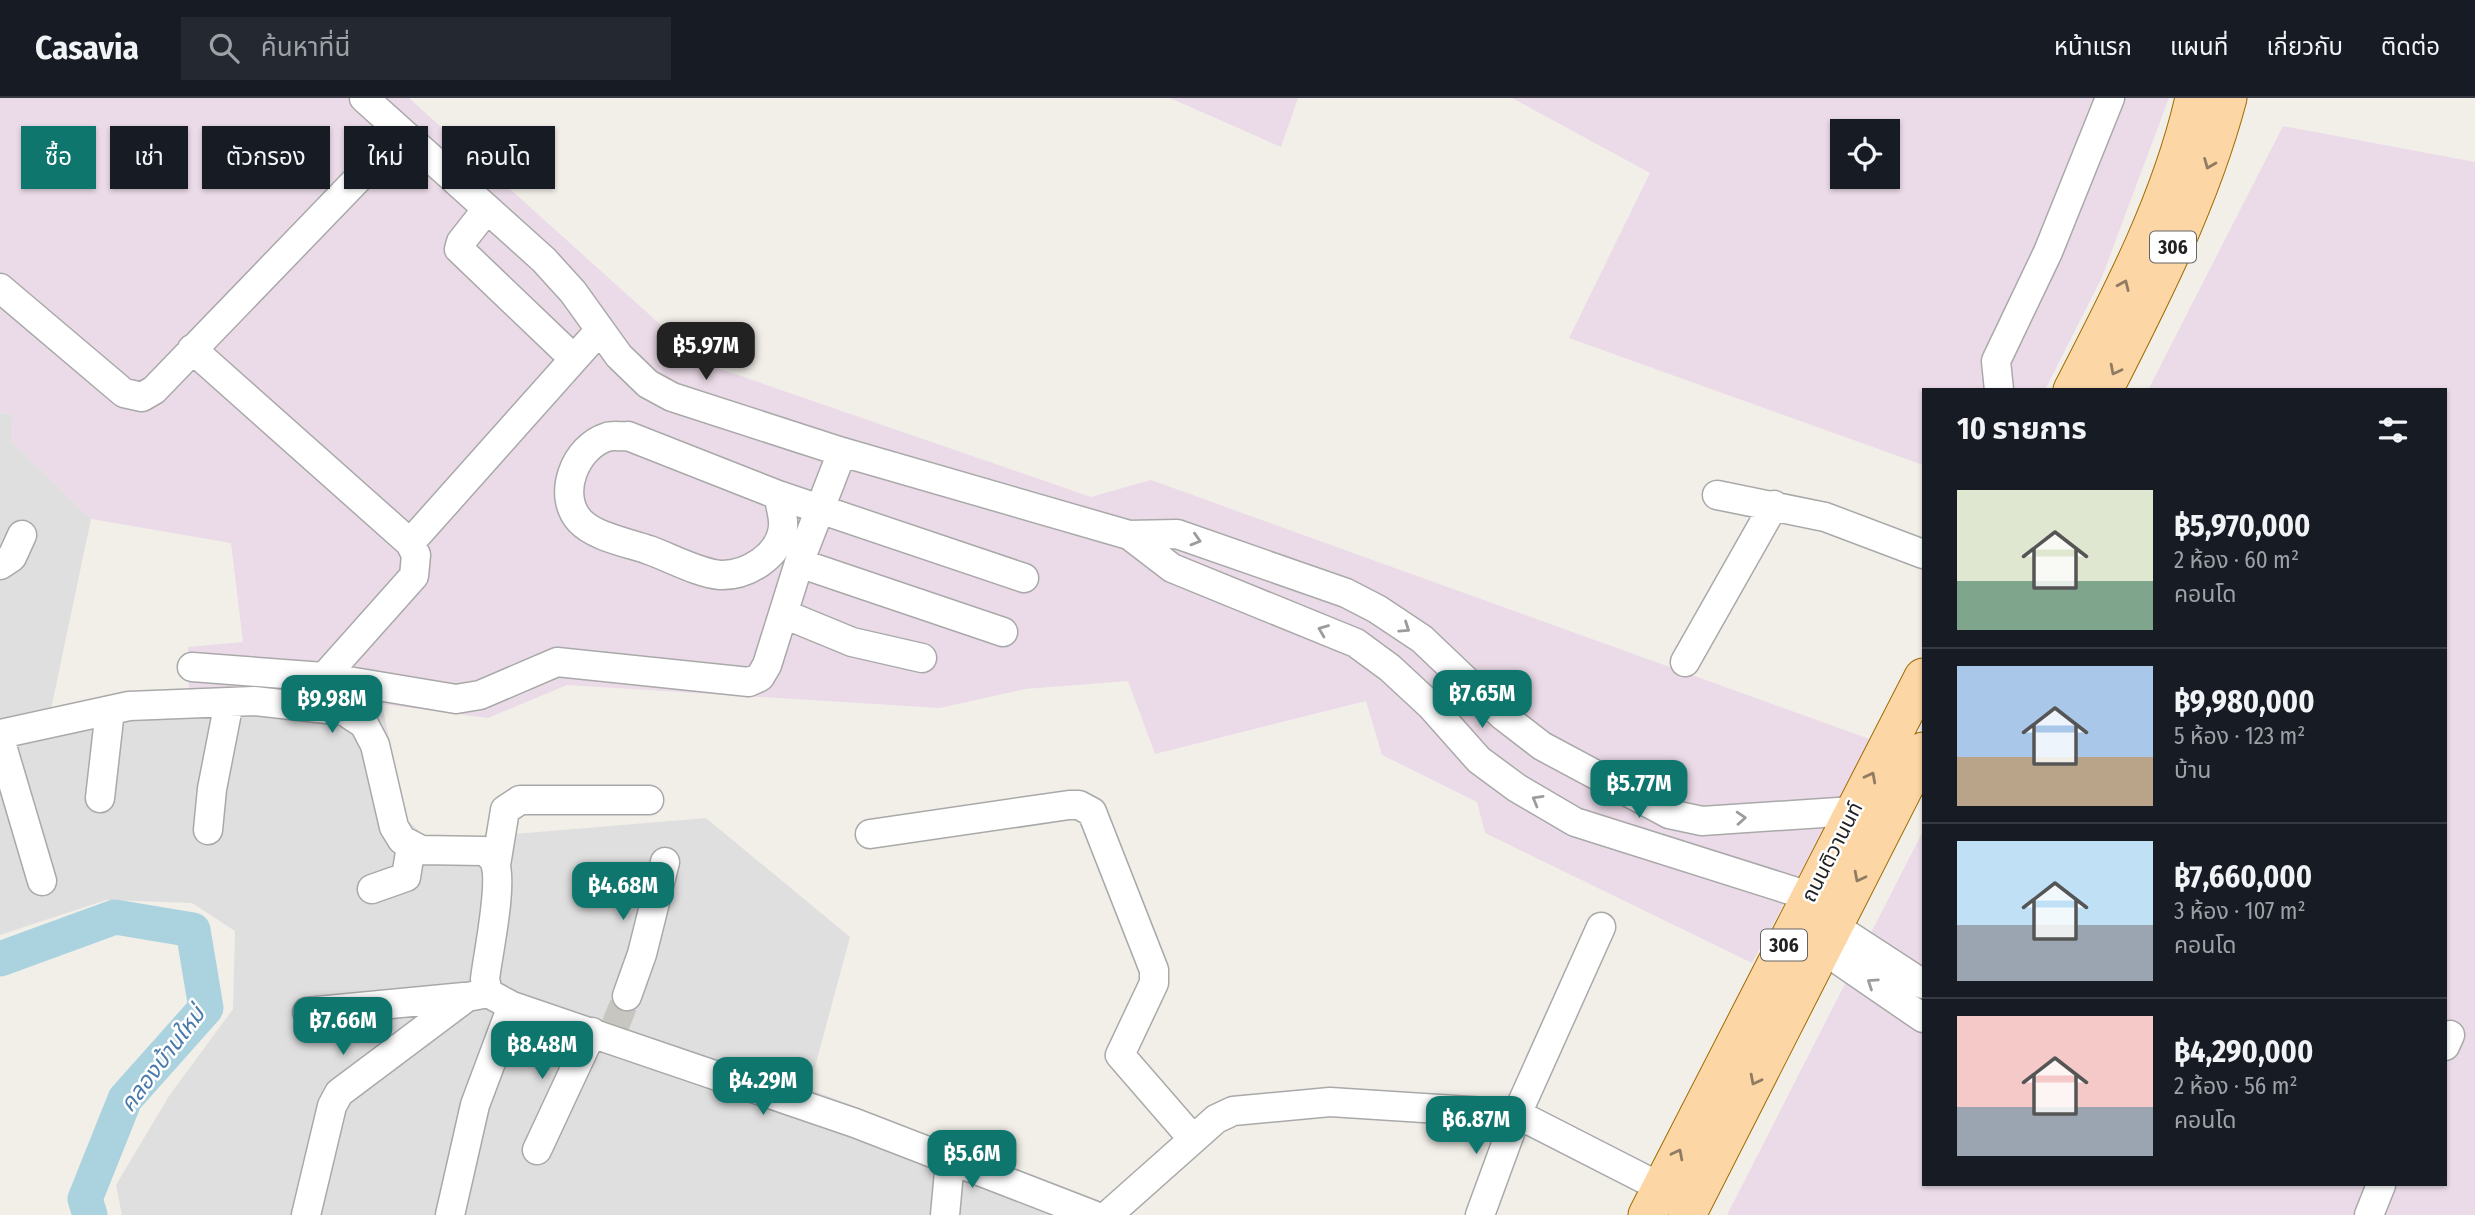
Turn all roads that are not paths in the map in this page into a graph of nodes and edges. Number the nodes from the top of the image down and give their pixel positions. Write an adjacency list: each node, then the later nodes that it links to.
1 (364, 98): 5 (street)
2 (2110, 98): 13 (street)
3 (2194, 98): 14 (main road, 306, one-way to 3)
4 (2228, 98): 15 (main road, 306, one-way to 15)
5 (395, 126)
6 (428, 156): 8 (street)
7 (347, 189): 11 (street)
8 (487, 209): 10 (street); 12 (street)
9 (0, 288): 11 (street)
10 (600, 331): 12 (street); 16 (street)
11 (192, 349): 25 (street)
12 (575, 359): 25 (street)
13 (1998, 388)
14 (2074, 388)
15 (2106, 388)
16 (842, 452): 20 (street); 23 (street)
17 (778, 495): 20 (street); 21 (street); 21 (street)
18 (1717, 495): 19 (street)
19 (1774, 505): 26 (street); 33 (street)
20 (822, 508): 24 (street); 29 (street)
21 (783, 528): 24 (street)
22 (22, 535): 28 (street)
23 (1129, 535): 44 (street, one-way to 44); 48 (street, one-way to 23)
24 (811, 537): 27 (street)
25 (410, 543): 35 (street)
26 (1922, 554)
27 (799, 563): 30 (street); 31 (street)
28 (0, 565)
29 (1024, 578)
30 (784, 614): 32 (street); 35 (street)
31 (1003, 632)
32 (922, 658)
33 (1685, 662)
34 (192, 667): 35 (street)
35 (324, 677)
36 (1922, 679): 43 (main road, ถนนติวานนท์ / 306, one-way to 36)
37 (229, 702): 38 (street); 45 (street); 47 (street)
38 (110, 710): 39 (street); 41 (street)
39 (0, 737): 51 (street)
40 (1922, 753): 55 (main road, ถนนติวานนท์ / 306, one-way to 55)
41 (100, 798)
42 (649, 800): 49 (street)
43 (1853, 811): 44 (street, one-way to 43); 53 (main road, ถนนติวานนท์ / 306)
44 (1669, 814): 48 (street)
45 (208, 830)
46 (870, 834): 63 (street)
47 (411, 846): 49 (street); 52 (street)
48 (1653, 848): 53 (street)
49 (498, 852): 58 (street)
50 (665, 862): 57 (street)
51 (42, 881)
52 (372, 889)
53 (1809, 896): 67 (main road, ถนนติวานนท์ / 306, one-way to 53)
54 (1601, 927): 62 (street)
55 (1828, 937): 56 (street); 60 (street, one-way to 55); 74 (main road, ถนนติวานนท์ / 306, one-way to 74)
56 (1922, 984)
57 (627, 996)
58 (489, 999): 59 (street); 61 (street); 68 (street); 69 (street)
59 (306, 1012)
60 (1922, 1017)
61 (605, 1034): 64 (street); 65 (street)
62 (1517, 1114): 63 (street); 67 (street); 73 (street)
63 (1192, 1138): 72 (street)
64 (537, 1150)
65 (950, 1161): 70 (street); 71 (street)
66 (2381, 1186): 75 (street)
67 (1653, 1201)
68 (306, 1215)
69 (450, 1215)
70 (945, 1215)
71 (1093, 1215)
72 (1108, 1215)
73 (1480, 1215)
74 (1687, 1215)
75 (2369, 1215)

